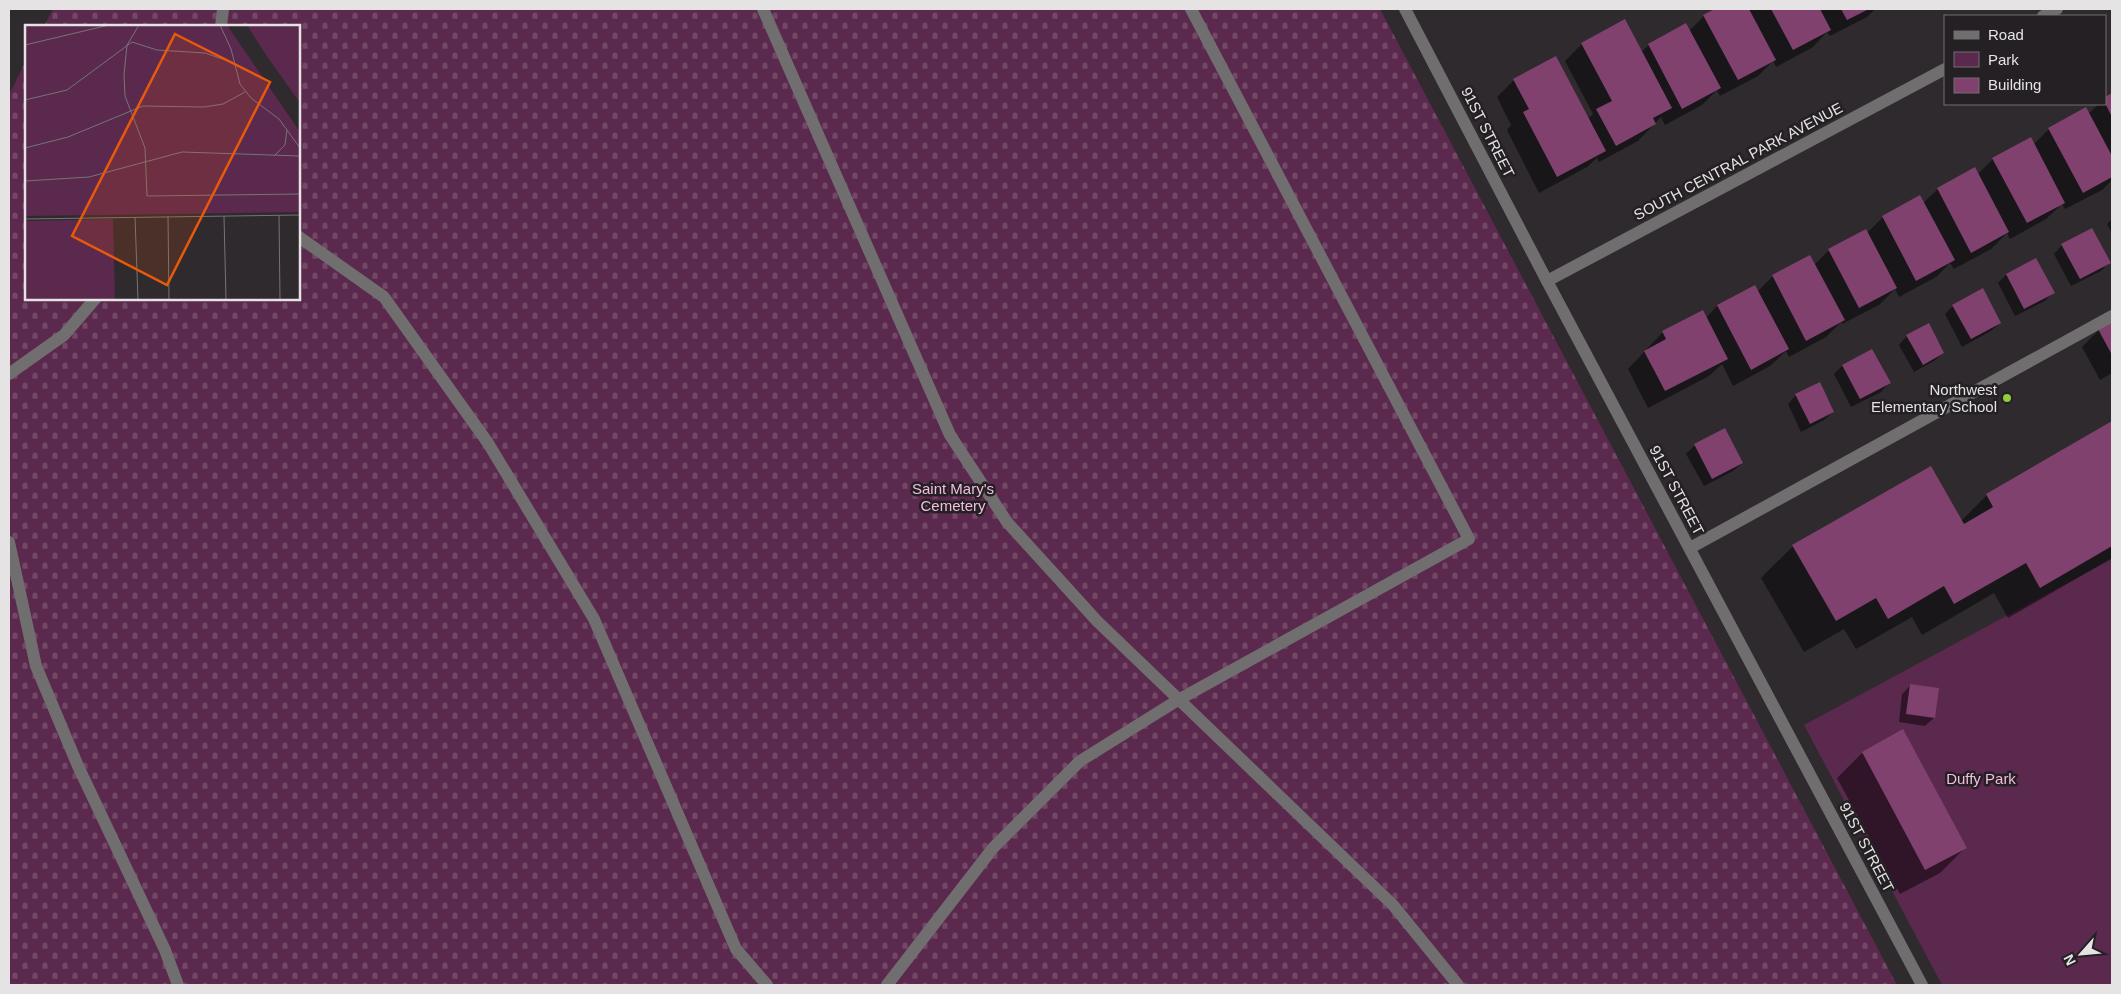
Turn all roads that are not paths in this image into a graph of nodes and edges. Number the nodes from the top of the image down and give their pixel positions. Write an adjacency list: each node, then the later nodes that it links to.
1 (223, 9): 7 (street)
2 (762, 9): 16 (street)
3 (1191, 9): 16 (street)
4 (1405, 9): 10 (street, 91ST STREET)
5 (2057, 9): 6 (street)
6 (2045, 15)
7 (221, 25)
8 (1944, 70): 10 (street, SOUTH CENTRAL PARK AVENUE)
9 (300, 238): 18 (street)
10 (1547, 281): 15 (street, 91ST STREET)
11 (94, 300): 13 (street)
12 (2112, 316): 15 (street)
13 (9, 374)
14 (9, 542): 17 (street)
15 (1690, 548): 21 (street, 91ST STREET)
16 (1178, 700): 19 (street); 20 (street)
17 (178, 985)
18 (767, 985)
19 (887, 985)
20 (1458, 985)
21 (1922, 985)

